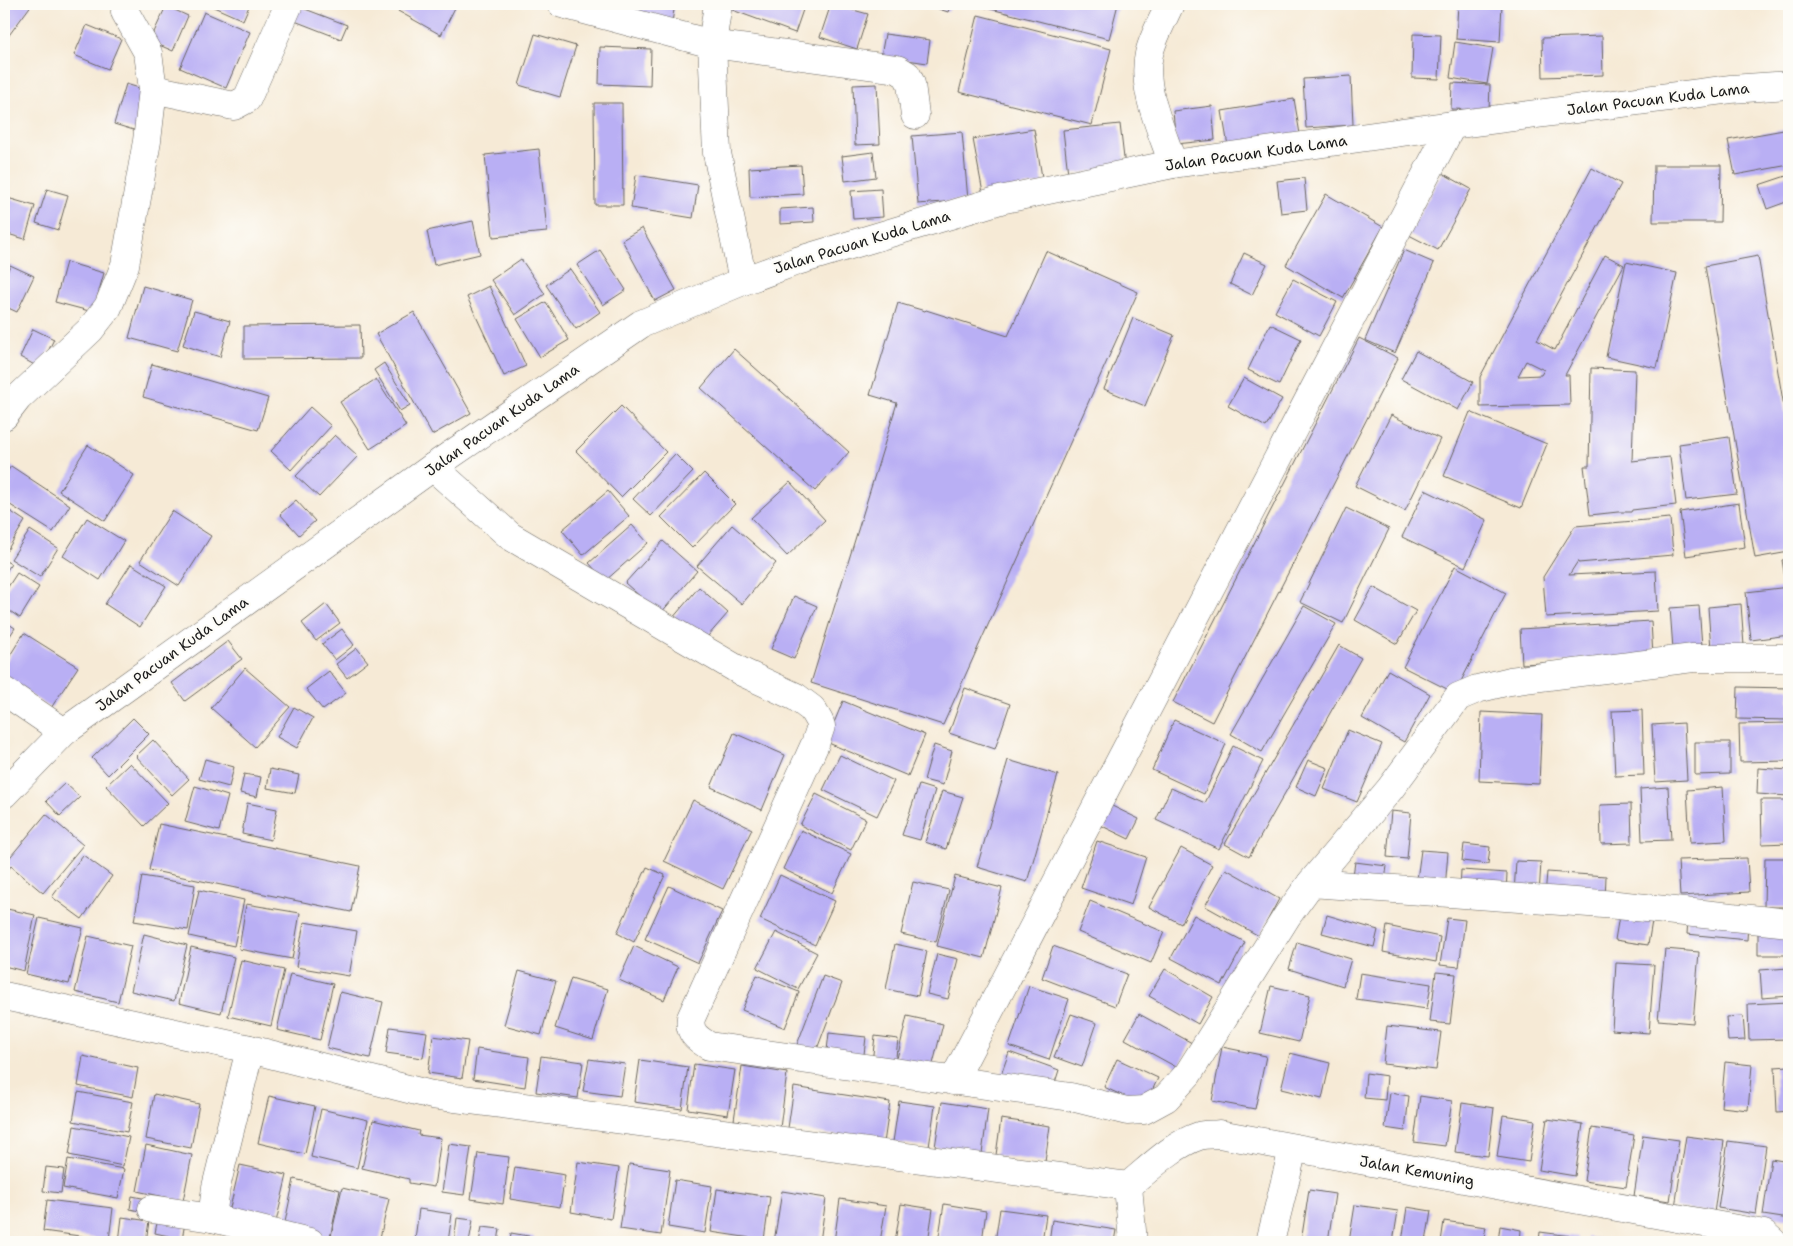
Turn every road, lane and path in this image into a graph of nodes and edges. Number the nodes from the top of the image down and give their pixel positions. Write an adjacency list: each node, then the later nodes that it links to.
1 (289, 4): 8 (street)
2 (562, 4): 6 (street)
3 (718, 4): 6 (street)
4 (1170, 4): 11 (street)
5 (124, 12): 8 (street)
6 (712, 44): 9 (street); 12 (street)
7 (1789, 85): 10 (street, Jalan Pacuan Kuda Lama)
8 (153, 89): 13 (street)
9 (914, 115)
10 (1452, 124): 11 (street, Jalan Pacuan Kuda Lama); 23 (street)
11 (1173, 164): 12 (street, Jalan Pacuan Kuda Lama)
12 (743, 280): 14 (street, Jalan Pacuan Kuda Lama)
13 (4, 416)
14 (432, 468): 17 (street, Jalan Pacuan Kuda Lama); 23 (street)
15 (1789, 658): 19 (street)
16 (4, 691): 17 (street)
17 (64, 732): 18 (street, Jalan Pacuan Kuda Lama)
18 (4, 794)
19 (1311, 883): 20 (street); 23 (street)
20 (1789, 923)
21 (4, 996): 22 (street)
22 (250, 1049): 25 (street); 27 (street)
23 (953, 1081)
24 (1293, 1149): 25 (street, Jalan Kemuning); 30 (street); 31 (street, Jalan Kemuning)
25 (1128, 1186): 29 (street)
26 (152, 1209): 27 (street)
27 (212, 1218): 28 (street)
28 (310, 1242)
29 (1133, 1242)
30 (1270, 1242)
31 (1773, 1242)

